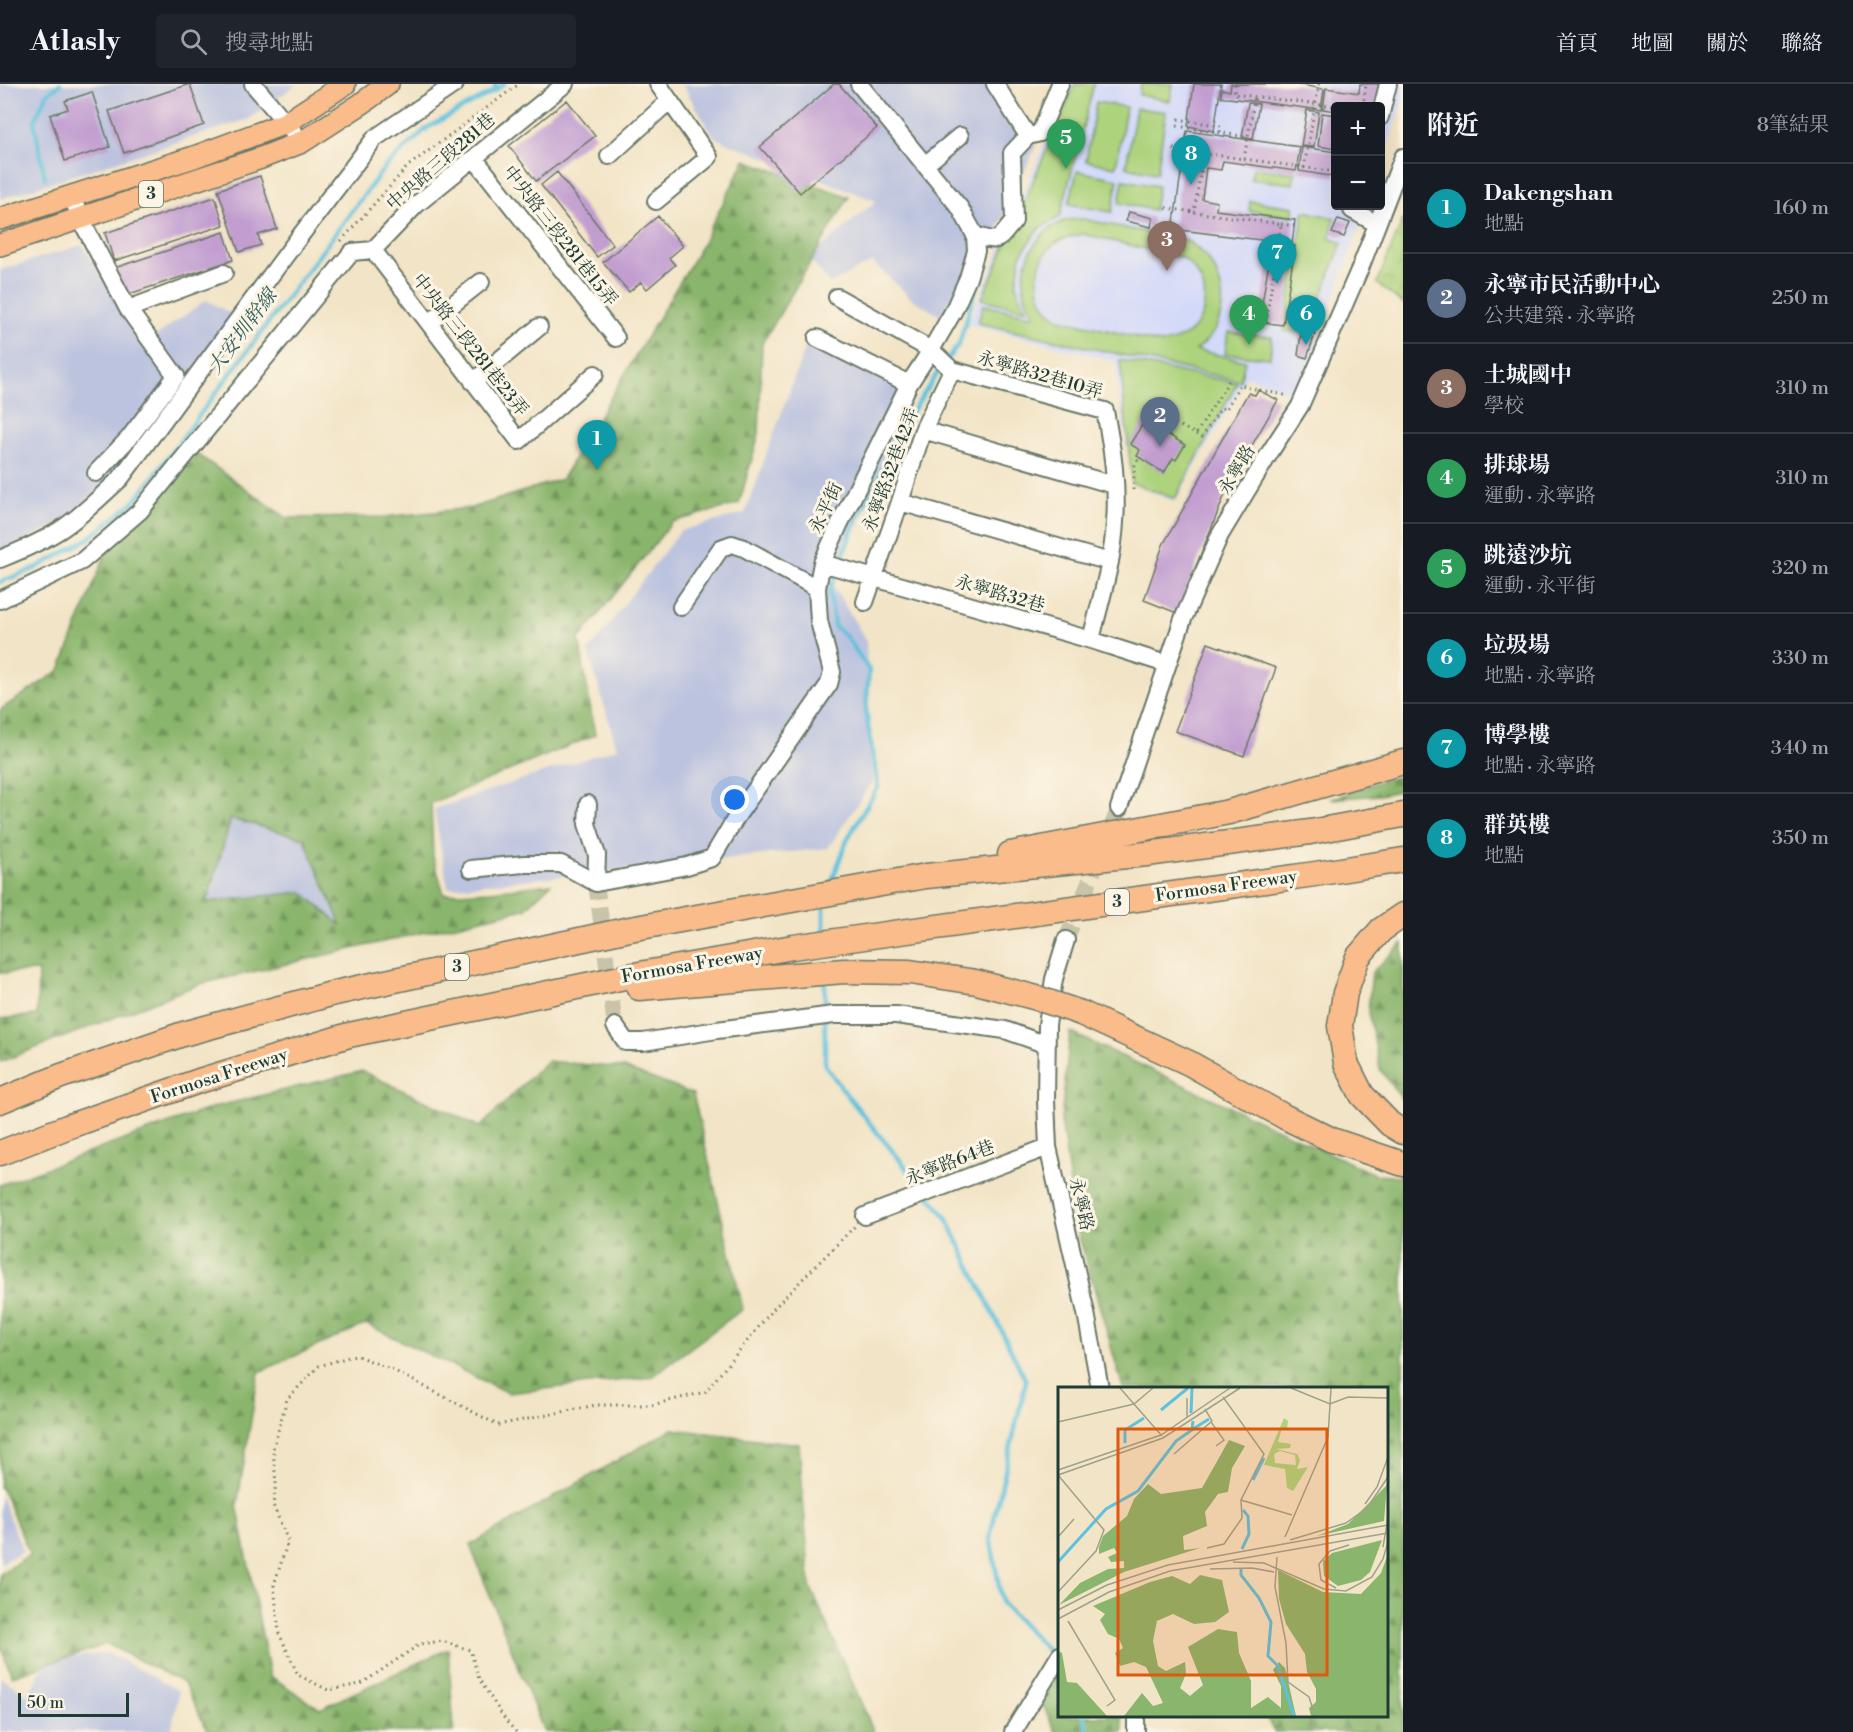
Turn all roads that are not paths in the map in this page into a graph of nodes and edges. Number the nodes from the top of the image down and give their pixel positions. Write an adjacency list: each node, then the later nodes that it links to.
1 (253, 84): 13 (street)
2 (345, 84): 13 (main road, 3)
3 (388, 84): 16 (main road, 3)
4 (455, 84): 47 (street)
5 (565, 84): 19 (street, 中央路三段281巷)
6 (658, 84): 11 (street)
7 (859, 84): 20 (street)
8 (995, 84): 15 (street)
9 (1060, 84): 15 (street)
10 (1388, 84): 12 (street)
11 (669, 101): 17 (street); 22 (street)
12 (1384, 102)
13 (285, 123): 16 (street); 21 (main road, 3)
14 (960, 136): 20 (street)
15 (1028, 136): 27 (street)
16 (302, 142): 24 (main road, 3)
17 (609, 156)
18 (1403, 157): 26 (street, 永寧路)
19 (474, 158): 29 (street, 中央路三段281巷); 36 (street, 中央路三段281巷15弄)
20 (924, 165): 27 (street)
21 (72, 195): 24 (street); 25 (main road, 3)
22 (656, 201)
23 (1352, 210): 26 (street)
24 (80, 218): 28 (main road, 3); 33 (street)
25 (0, 219)
26 (1377, 224): 56 (street, 永寧路)
27 (975, 235): 38 (street, 永平街)
28 (0, 245)
29 (373, 250): 34 (street, 中央路三段281巷23弄); 52 (street)
30 (224, 273): 33 (street)
31 (481, 282): 34 (street)
32 (837, 297): 38 (street)
33 (128, 309): 44 (street)
34 (429, 323): 41 (street, 中央路三段281巷23弄)
35 (539, 327): 41 (street)
36 (616, 338)
37 (817, 338): 42 (street)
38 (931, 350): 39 (street); 42 (street, 永平街)
39 (952, 370): 43 (street, 永寧路32巷42弄); 45 (street, 永寧路32巷10弄)
40 (595, 374): 41 (street, 中央路三段281巷23弄)
41 (473, 382)
42 (909, 384): 49 (street, 永平街)
43 (923, 430): 45 (street); 46 (street, 永寧路32巷42弄)
44 (96, 473)
45 (1114, 485): 48 (street, 永寧路32巷10弄)
46 (900, 502): 48 (street); 50 (street, 永寧路32巷42弄)
47 (0, 559)
48 (1110, 562): 55 (street, 永寧路32巷10弄)
49 (822, 563): 50 (street, 永寧路32巷); 51 (street, 永平街)
50 (873, 578): 53 (street, 永寧路32巷42弄); 55 (street, 永寧路32巷)
51 (818, 588): 54 (street); 64 (street, 永平街)
52 (0, 600)
53 (865, 602)
54 (681, 606)
55 (1091, 640): 56 (street, 永寧路32巷)
56 (1166, 664): 59 (street, 永寧路)
57 (1400, 762): 63 (highway)
58 (588, 804): 64 (street)
59 (1119, 808)
60 (1403, 815): 63 (highway, 3)
61 (1403, 860): 68 (highway, Formosa Freeway / 3)
62 (471, 869): 64 (street)
63 (926, 876): 70 (highway, 3)
64 (596, 883)
65 (1403, 915): 71 (highway)
66 (1066, 940): 69 (street, 永寧路)
67 (615, 1026): 69 (street)
68 (349, 1035): 73 (highway, Formosa Freeway / 3); 74 (highway, bridge)
69 (1047, 1046): 72 (street, 永寧路)
70 (0, 1101)
71 (1403, 1132)
72 (1048, 1147): 75 (street, 永寧路64巷); 76 (street, 永寧路)
73 (0, 1153)
74 (1403, 1164)
75 (865, 1216)
76 (1101, 1387)
77 (1058, 1657): 78 (street)
78 (1013, 1732)

